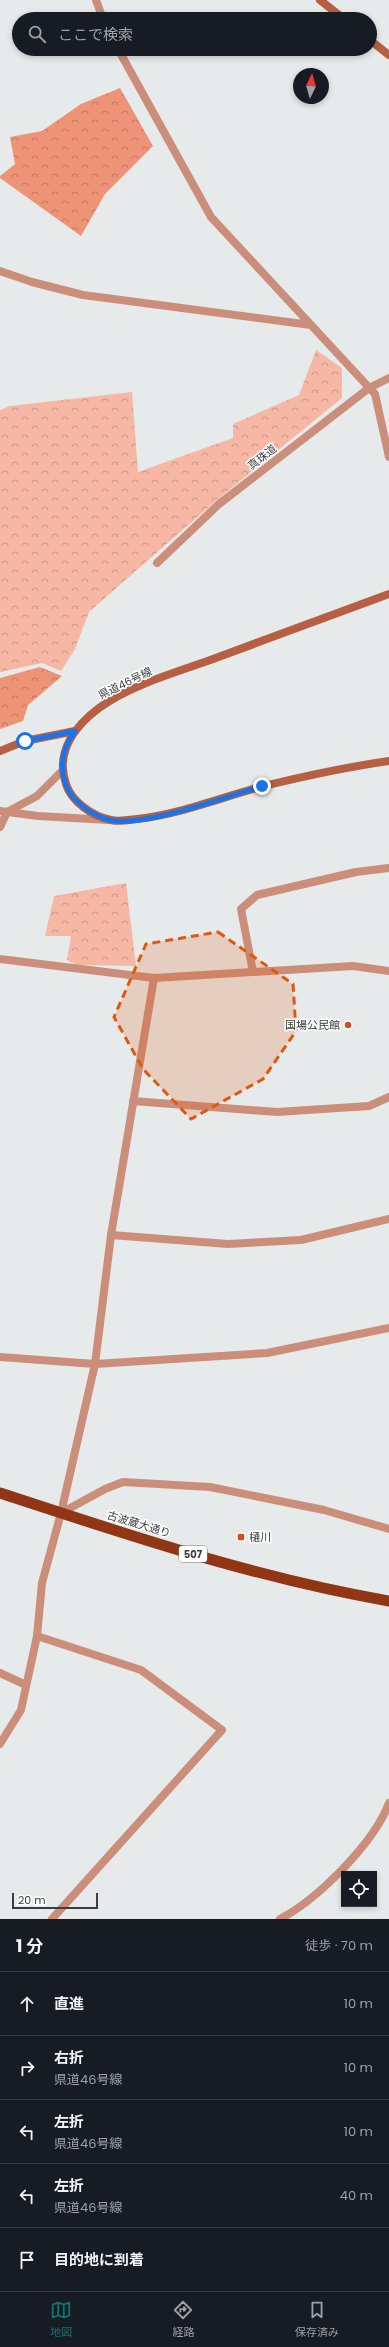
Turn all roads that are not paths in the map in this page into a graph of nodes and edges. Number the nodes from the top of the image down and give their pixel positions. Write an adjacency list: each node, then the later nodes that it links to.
1 (96, 0): 3 (street)
2 (320, 0): 4 (main road)
3 (100, 12)
4 (335, 12)
5 (377, 46): 6 (main road)
6 (389, 55)
7 (122, 56): 9 (street)
8 (0, 271): 9 (street)
9 (311, 325): 11 (street)
10 (389, 378): 11 (street, 真珠道)
11 (369, 388): 12 (street); 13 (street, 真珠道)
12 (389, 457)
13 (157, 563)
14 (389, 594): 15 (main road, 県道46号線)
15 (75, 731): 16 (main road); 18 (main road, 県道46号線)
16 (0, 751)
17 (389, 761): 20 (main road)
18 (62, 771): 19 (street); 20 (main road, 県道46号線)
19 (3, 812): 20 (street); 21 (street)
20 (110, 820)
21 (0, 826)
22 (389, 868): 25 (street)
23 (0, 959): 26 (street)
24 (389, 971): 25 (street)
25 (253, 972): 26 (street)
26 (154, 978): 28 (street)
27 (389, 1097): 28 (street)
28 (133, 1101): 30 (street)
29 (389, 1219): 30 (street)
30 (111, 1235): 33 (street)
31 (389, 1328): 33 (street)
32 (0, 1357): 33 (street)
33 (95, 1364): 35 (street)
34 (0, 1492): 35 (highway, 古波蔵大通り / 507)
35 (61, 1513): 36 (street); 37 (highway, 古波蔵大通り / 507); 38 (street)
36 (389, 1529)
37 (389, 1601)
38 (37, 1636): 40 (street); 43 (street)
39 (0, 1673): 40 (street)
40 (26, 1685): 41 (street)
41 (0, 1744)
42 (389, 1803): 44 (street)
43 (52, 1919)
44 (280, 1919)

